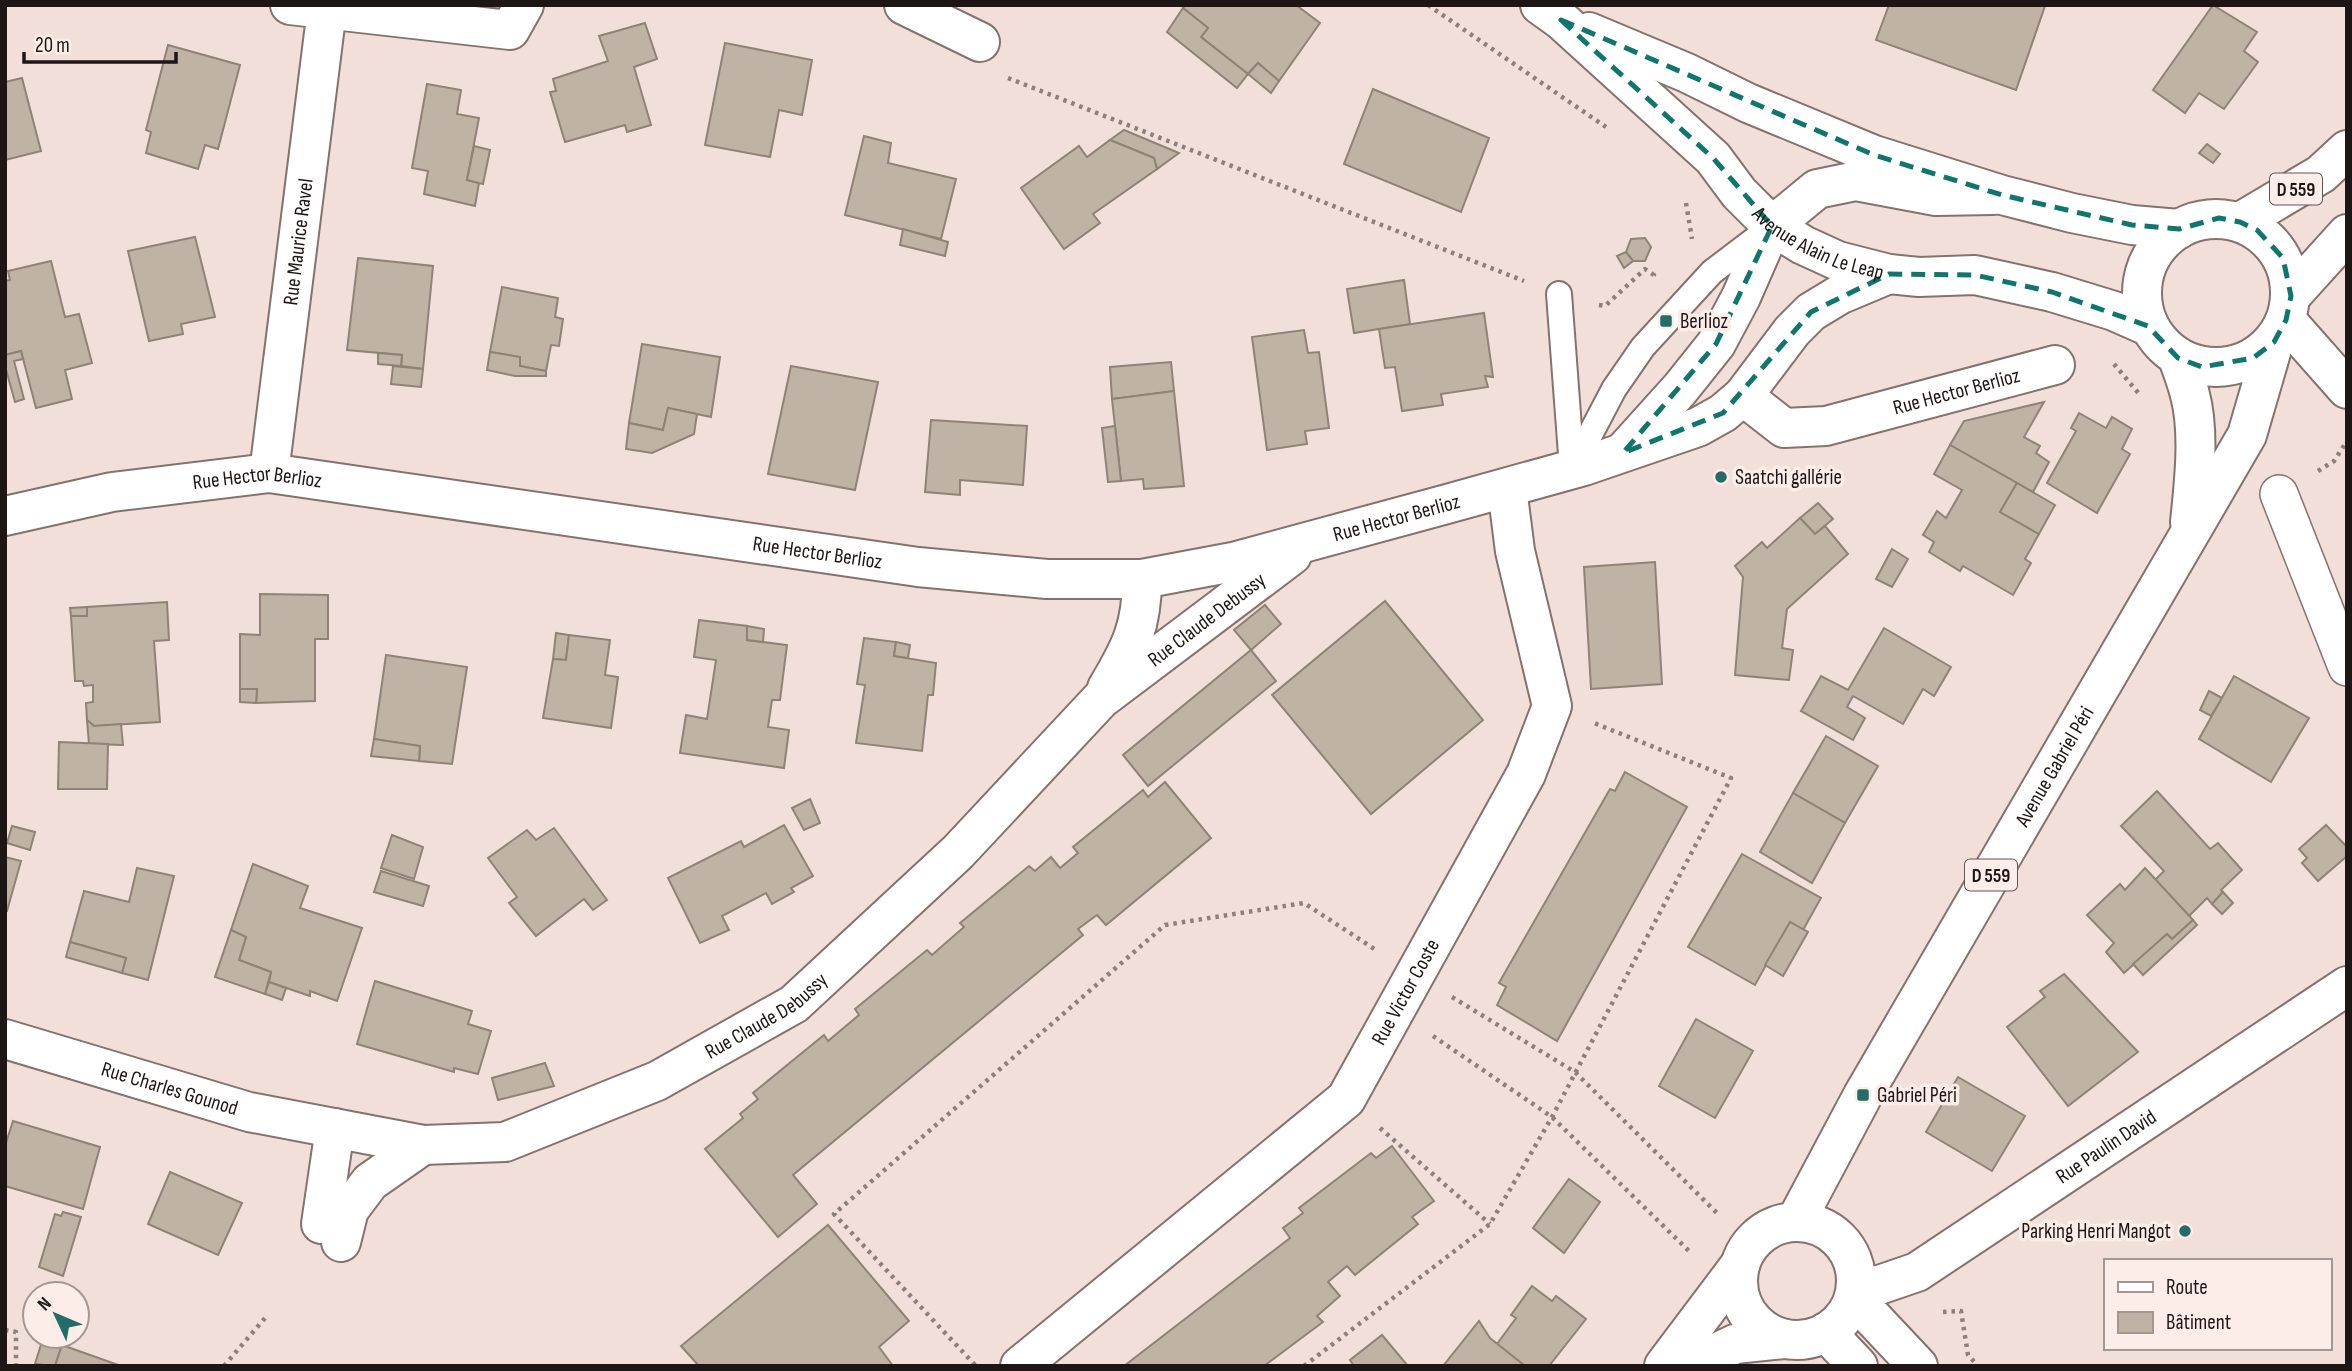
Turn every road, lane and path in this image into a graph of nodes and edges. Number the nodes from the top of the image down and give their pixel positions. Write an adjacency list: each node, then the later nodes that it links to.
1 (524, 5): 4 (street)
2 (904, 5): 6 (street)
3 (1428, 5): 7 (path)
4 (308, 7): 27 (street, Rue Maurice Ravel)
5 (1551, 13): 9 (street, Avenue Alain Le Leap); 12 (street, Avenue Alain Le Leap)
6 (980, 42): 17 (path)
7 (1617, 134)
8 (2347, 150): 11 (street, D 559)
9 (2003, 195): 12 (street); 13 (street, Avenue Alain Le Leap)
10 (1684, 197): 15 (path)
11 (2240, 222): 13 (street); 19 (street)
12 (1772, 226): 16 (street, Avenue Alain Le Leap); 25 (street); 26 (lane)
13 (2179, 229): 20 (street)
14 (2347, 234): 19 (street, D 559)
15 (1692, 243)
16 (1889, 274): 20 (street, Avenue Alain Le Leap); 24 (street, Rue Hector Berlioz)
17 (1559, 294): 18 (path); 26 (lane)
18 (1605, 306)
19 (2284, 319): 21 (street); 23 (street); 31 (street, Avenue Gabriel Péri / D 559)
20 (2148, 326): 21 (street)
21 (2178, 358): 31 (street, Avenue Gabriel Péri / D 559)
22 (2055, 365): 24 (street, Rue Hector Berlioz)
23 (2347, 389)
24 (1743, 396): 25 (street, Rue Hector Berlioz)
25 (1623, 453): 26 (street, Rue Hector Berlioz)
26 (1572, 469): 28 (street, Rue Hector Berlioz)
27 (269, 473): 30 (street, Rue Hector Berlioz); 33 (street, Rue Hector Berlioz)
28 (1507, 488): 32 (street, Rue Hector Berlioz); 36 (street)
29 (2279, 494): 34 (street)
30 (5, 516)
31 (2189, 531): 47 (street, Avenue Gabriel Péri / D 559)
32 (1312, 541): 33 (street, Rue Hector Berlioz); 35 (street, Rue Claude Debussy)
33 (1142, 579): 35 (street, Rue Claude Debussy)
34 (2347, 667)
35 (1101, 699): 45 (street, Rue Claude Debussy)
36 (1552, 706): 37 (street, Rue Victor Coste); 41 (path)
37 (1414, 974): 39 (street, Rue Victor Coste); 41 (path); 59 (path)
38 (2347, 986): 51 (street, Rue Paulin David)
39 (1395, 1010): 42 (street, Rue Victor Coste); 43 (path)
40 (5, 1039): 44 (street, Rue Charles Gounod)
41 (1575, 1072): 43 (path); 46 (path)
42 (1346, 1099): 48 (path); 60 (street, Rue Victor Coste)
43 (1552, 1117): 48 (path); 49 (path)
44 (335, 1128): 45 (street, Rue Claude Debussy); 45 (street)
45 (423, 1145)
46 (1720, 1216)
47 (1796, 1221): 50 (street); 52 (street)
48 (1490, 1224): 61 (path)
49 (1693, 1255)
50 (1740, 1265): 56 (street); 62 (street)
51 (1917, 1272): 52 (street, Rue Paulin David); 66 (path)
52 (1855, 1292): 55 (street); 65 (street)
53 (265, 1318): 58 (path)
54 (5, 1330): 57 (path)
55 (1826, 1332): 56 (street); 64 (street)
56 (1785, 1339): 63 (street)
57 (16, 1366)
58 (224, 1366)
59 (976, 1366)
60 (1020, 1366)
61 (1304, 1366)
62 (1664, 1366)
63 (1689, 1366)
64 (1858, 1366)
65 (1918, 1366)
66 (1978, 1366)

